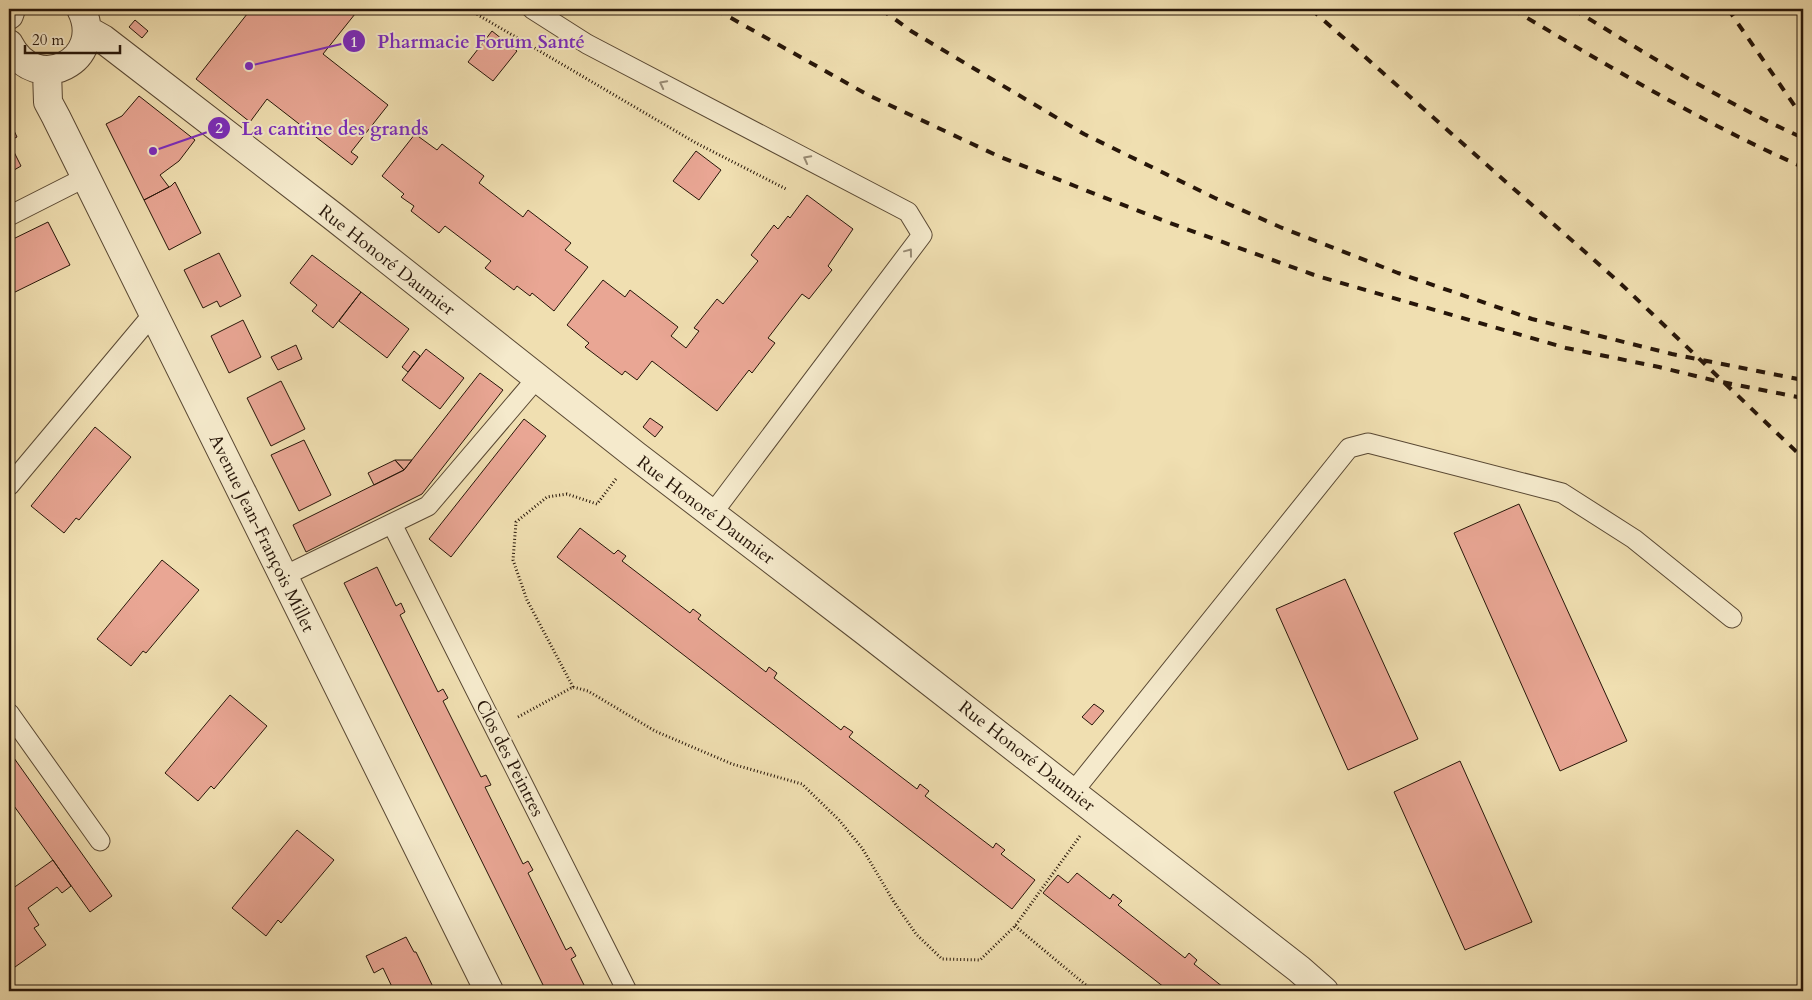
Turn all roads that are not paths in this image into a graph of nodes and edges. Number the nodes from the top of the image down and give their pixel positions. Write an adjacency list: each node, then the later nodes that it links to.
1 (11, 9): 3 (street)
2 (532, 9): 12 (lane, one-way to 2)
3 (9, 15)
4 (86, 16): 6 (street); 10 (street, Rue Honoré Daumier)
5 (9, 44): 6 (street)
6 (47, 71): 7 (street, Avenue Jean-François Millet)
7 (86, 177): 8 (lane); 9 (street, Avenue Jean-François Millet)
8 (9, 216)
9 (153, 314): 11 (lane); 14 (street, Avenue Jean-François Millet)
10 (537, 378): 12 (street, Rue Honoré Daumier); 13 (lane)
11 (9, 486)
12 (712, 514): 17 (street, Rue Honoré Daumier)
13 (392, 524): 14 (lane); 20 (lane, Clos des Peintres)
14 (284, 576): 19 (street, Avenue Jean-François Millet)
15 (1732, 618): 17 (lane)
16 (9, 714): 18 (lane)
17 (1073, 792): 21 (street, Rue Honoré Daumier)
18 (100, 841)
19 (489, 991)
20 (628, 991)
21 (1324, 991)

